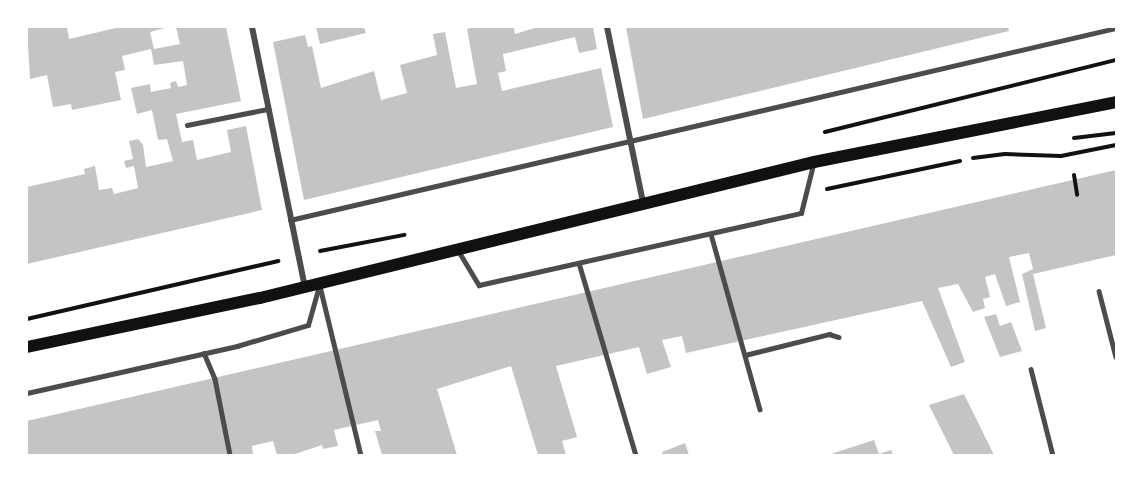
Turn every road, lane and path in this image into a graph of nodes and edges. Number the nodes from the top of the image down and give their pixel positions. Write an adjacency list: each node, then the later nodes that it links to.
1 (252, 27): 6 (street)
2 (607, 27): 9 (street)
3 (1116, 28): 9 (lane)
4 (1116, 60): 8 (path)
5 (1116, 102): 10 (main road)
6 (268, 109): 7 (lane); 14 (street)
7 (187, 125)
8 (820, 133)
9 (629, 142): 13 (street); 14 (lane)
10 (814, 162): 13 (main road); 15 (lane)
11 (1074, 175): 12 (path)
12 (1077, 195)
13 (643, 203): 16 (main road)
14 (290, 220): 20 (street)
15 (711, 234): 17 (lane); 26 (lane)
16 (458, 250): 17 (lane); 19 (main road)
17 (579, 263): 33 (lane)
18 (259, 266): 22 (path)
19 (320, 283): 20 (main road); 25 (lane); 32 (lane)
20 (305, 286): 24 (main road)
21 (1099, 291): 27 (lane)
22 (27, 319)
23 (839, 337): 26 (lane)
24 (27, 347)
25 (204, 353): 29 (lane); 31 (lane)
26 (746, 355): 30 (lane)
27 (1116, 357)
28 (1031, 369): 34 (lane)
29 (27, 393)
30 (760, 409)
31 (230, 455)
32 (361, 455)
33 (636, 455)
34 (1053, 455)

